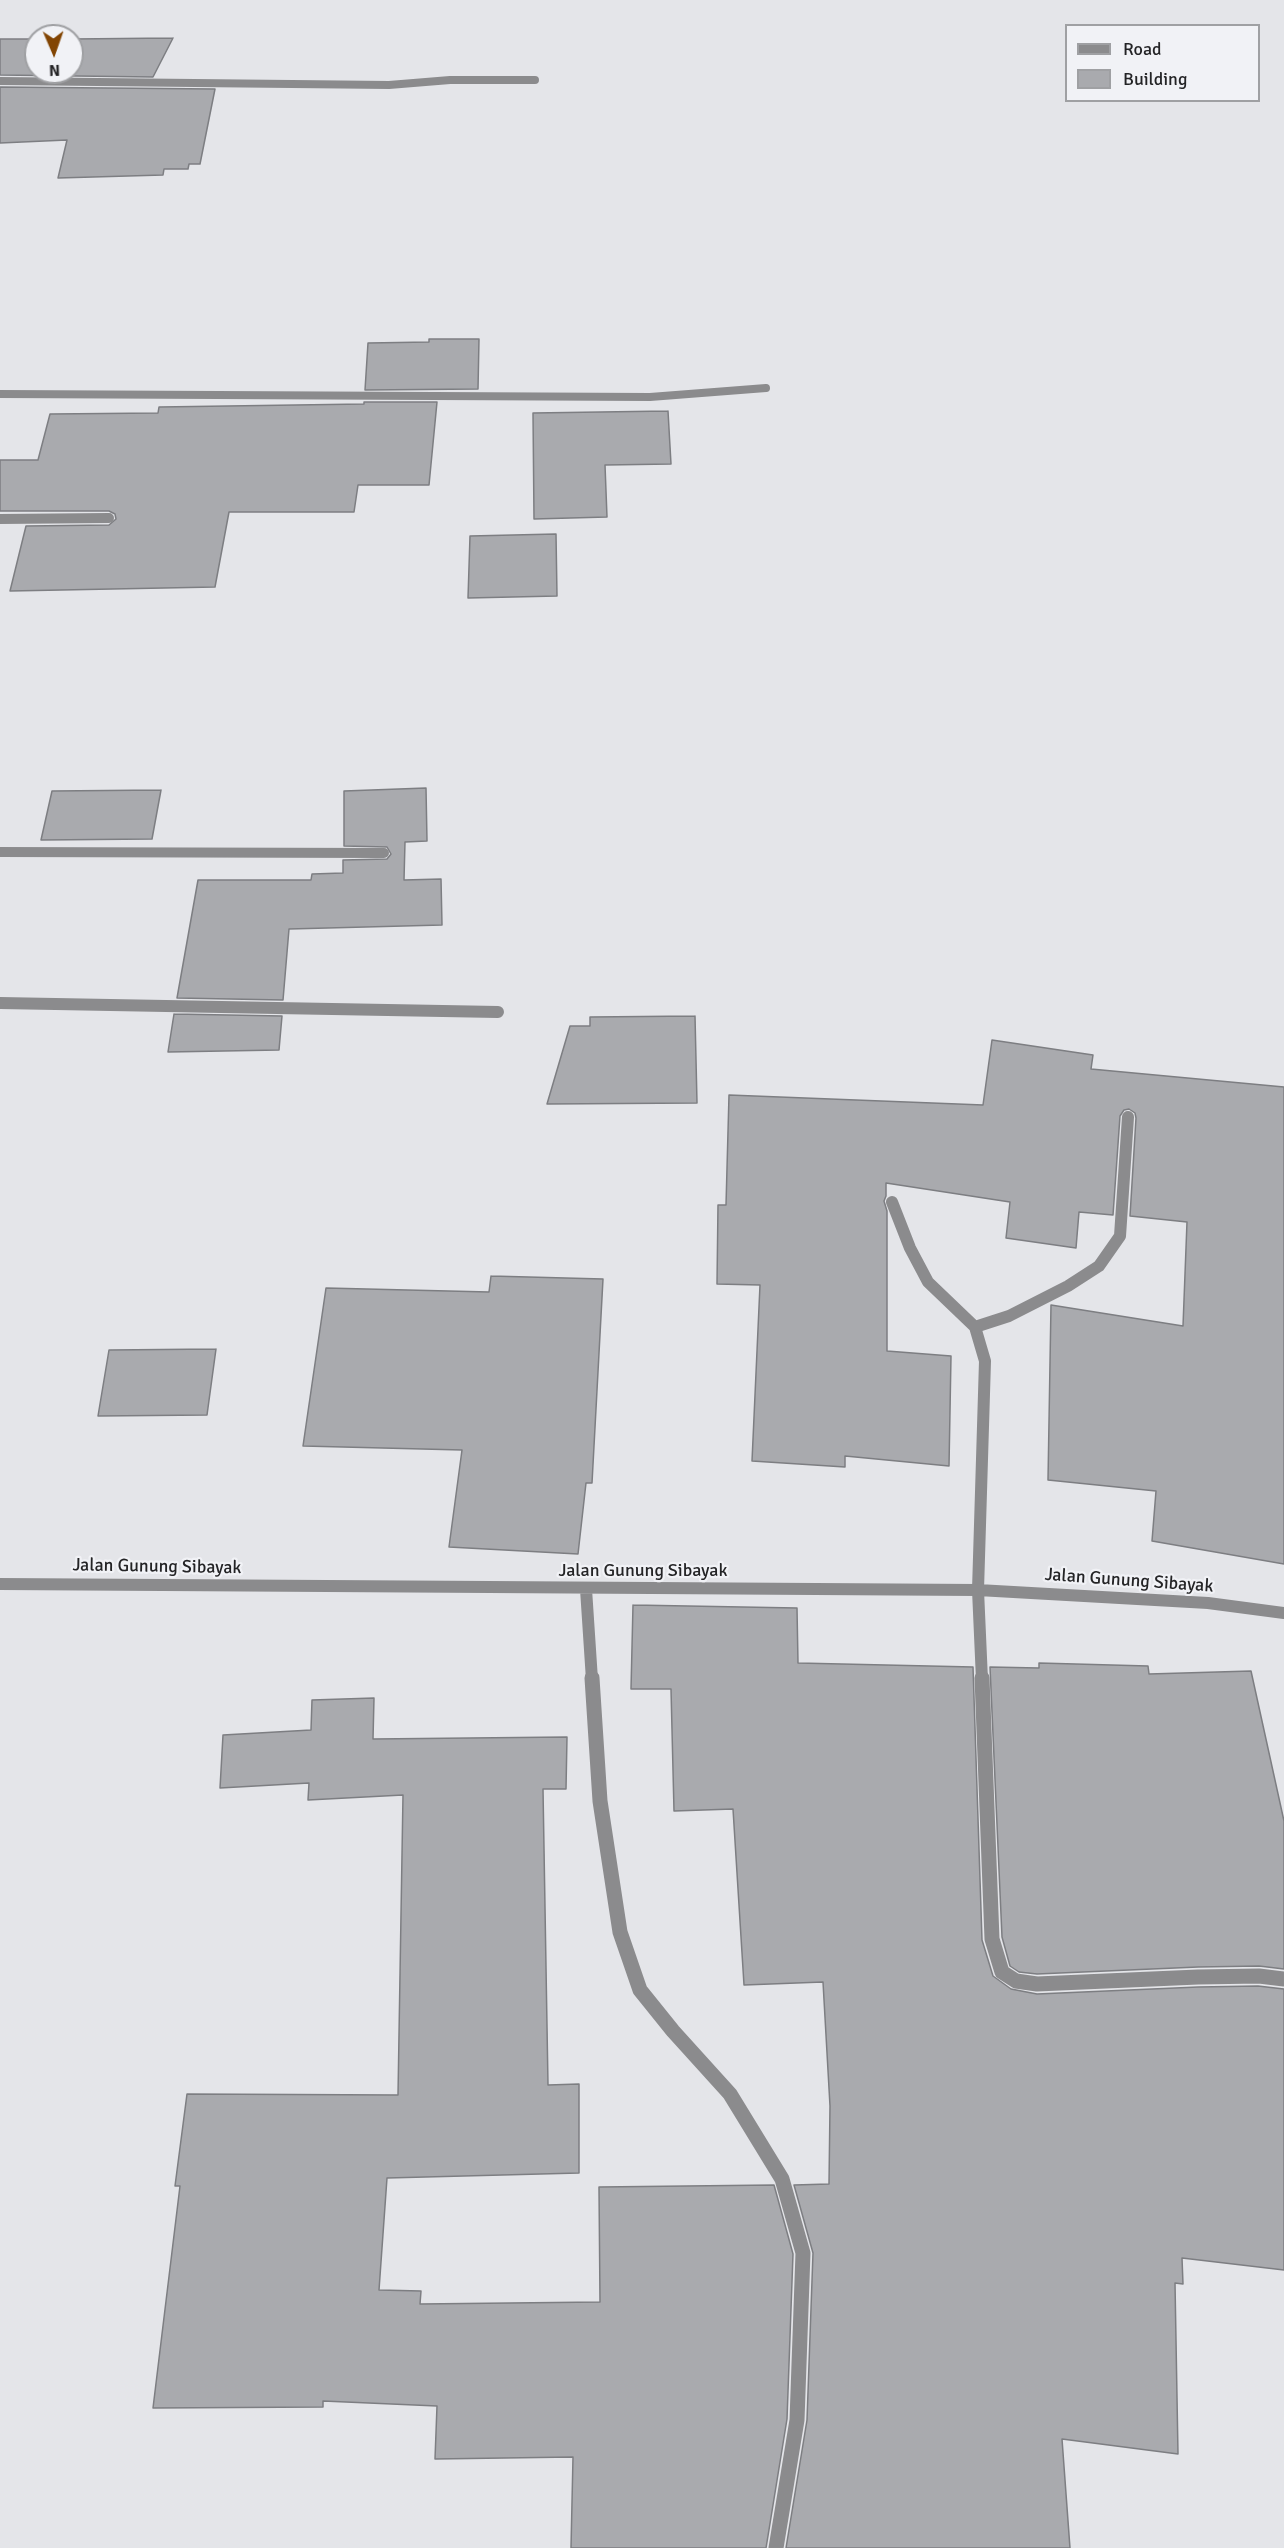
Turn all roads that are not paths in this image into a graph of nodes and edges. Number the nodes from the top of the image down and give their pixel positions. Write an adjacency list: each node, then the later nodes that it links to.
1 (535, 80): 2 (street)
2 (0, 81)
3 (766, 388): 4 (street)
4 (0, 394)
5 (109, 518): 6 (street)
6 (0, 519)
7 (0, 852): 8 (street)
8 (384, 853)
9 (0, 1002): 10 (street)
10 (498, 1012)
11 (1128, 1117): 13 (street)
12 (892, 1203): 13 (street)
13 (975, 1327): 16 (street)
14 (0, 1584): 15 (street, Jalan Gunung Sibayak)
15 (586, 1589): 16 (street, Jalan Gunung Sibayak); 19 (street)
16 (978, 1590): 17 (street, Jalan Gunung Sibayak); 18 (street)
17 (1284, 1613)
18 (1284, 1979)
19 (776, 2548)

